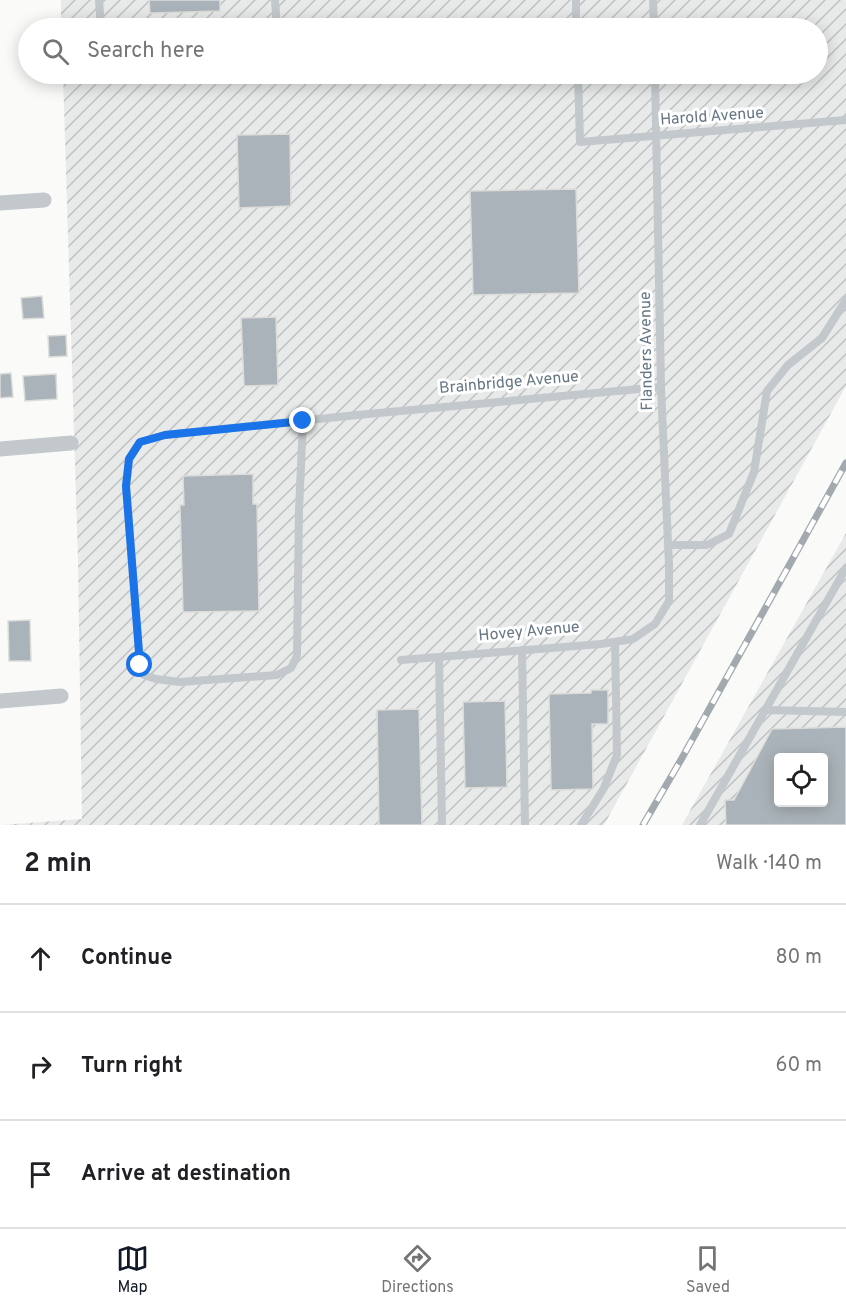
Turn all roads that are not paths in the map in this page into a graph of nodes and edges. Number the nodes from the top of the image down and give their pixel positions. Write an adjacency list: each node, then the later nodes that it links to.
1 (99, 0): 5 (lane)
2 (275, 0): 6 (lane)
3 (576, 0): 7 (lane)
4 (654, 0): 8 (lane)
5 (100, 18)
6 (276, 18)
7 (576, 18)
8 (654, 18)
9 (578, 84): 12 (lane, Harold Avenue)
10 (655, 84): 12 (lane, Flanders Avenue)
11 (846, 120): 12 (lane, Harold Avenue)
12 (656, 135): 16 (lane, Flanders Avenue)
13 (44, 200): 14 (street)
14 (0, 203)
15 (846, 300): 20 (lane)
16 (661, 387): 17 (lane, Brainbridge Avenue); 20 (lane, Flanders Avenue)
17 (303, 421): 17 (lane, Brainbridge Avenue)
18 (71, 443): 19 (street)
19 (0, 449)
20 (668, 545): 22 (lane, Flanders Avenue)
21 (846, 568): 29 (lane)
22 (656, 624): 23 (lane, Hovey Avenue)
23 (615, 642): 24 (lane, Hovey Avenue); 33 (lane)
24 (522, 650): 25 (lane, Hovey Avenue); 32 (lane)
25 (439, 657): 26 (lane, Hovey Avenue); 31 (lane)
26 (401, 660)
27 (61, 696): 28 (street)
28 (0, 701)
29 (765, 711): 30 (lane); 34 (lane)
30 (846, 712)
31 (442, 825)
32 (525, 825)
33 (582, 825)
34 (700, 825)

